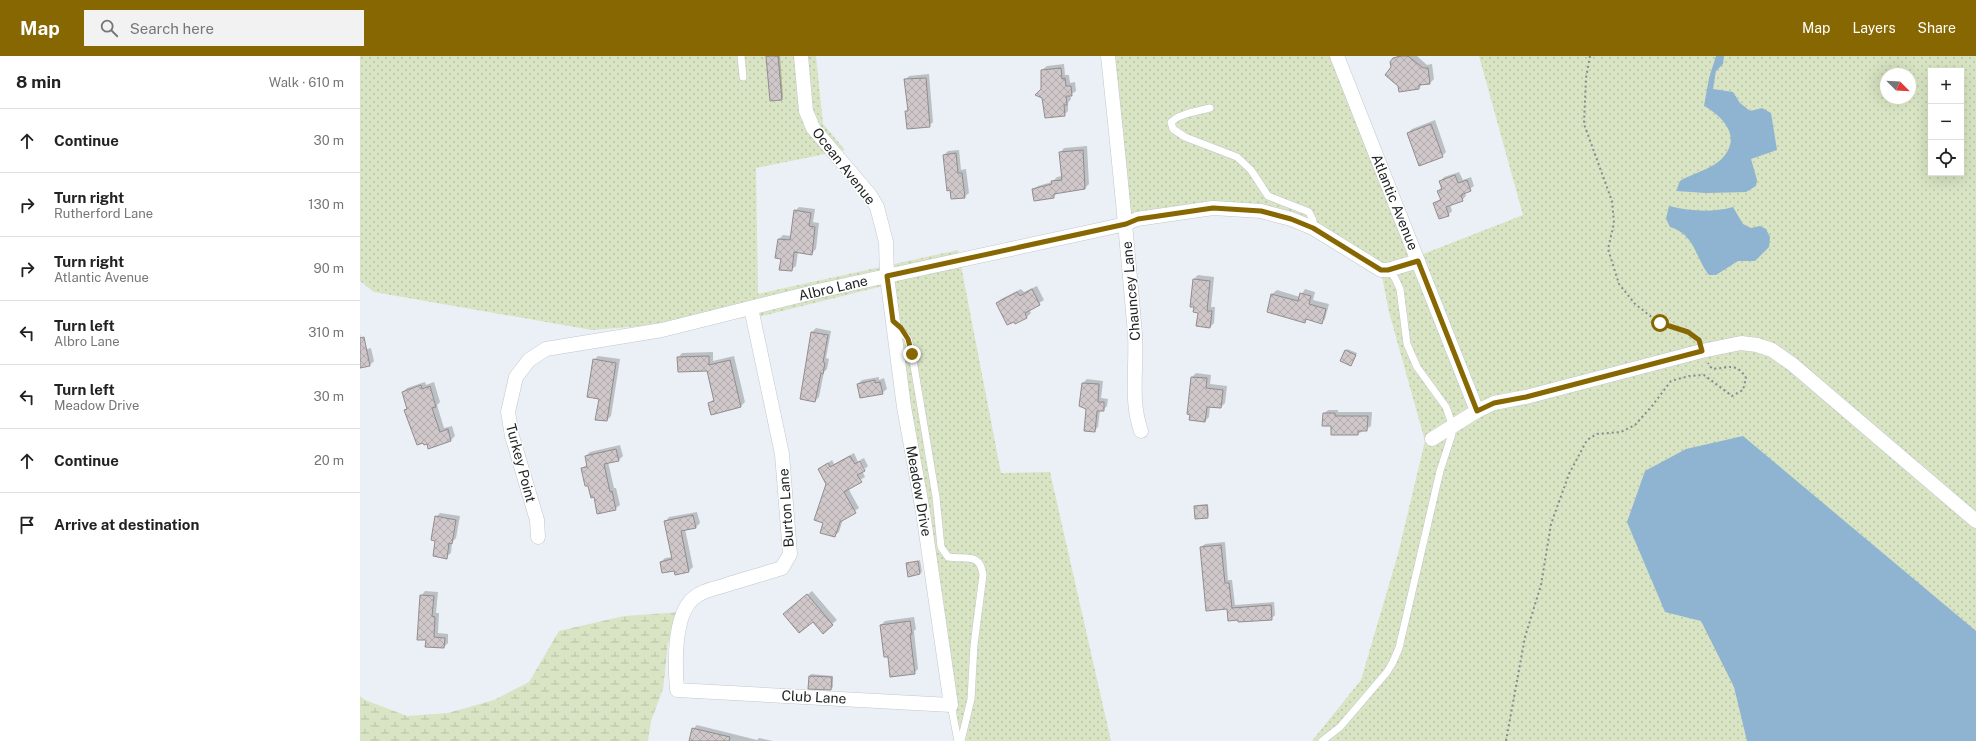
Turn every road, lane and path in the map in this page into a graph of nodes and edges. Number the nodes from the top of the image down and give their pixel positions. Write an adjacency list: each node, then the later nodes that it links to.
1 (741, 56): 6 (lane)
2 (801, 56): 12 (street, Ocean Avenue)
3 (1108, 56): 8 (street, Chauncey Lane)
4 (1337, 56): 10 (street, Atlantic Avenue)
5 (1590, 56): 16 (path)
6 (743, 77)
7 (1210, 108): 9 (lane)
8 (1126, 224): 9 (street, Albro Lane); 12 (street, Albro Lane); 19 (street, Chauncey Lane)
9 (1313, 228): 11 (street, Albro Lane)
10 (1418, 261): 11 (street); 17 (street, Atlantic Avenue)
11 (1388, 270): 18 (lane)
12 (887, 276): 13 (street, Albro Lane); 14 (street, Meadow Drive)
13 (751, 308): 15 (street, Albro Lane); 23 (street, Burton Lane)
14 (893, 321): 24 (street, Meadow Drive); 25 (lane)
15 (636, 334): 22 (street, Turkey Point)
16 (1702, 351): 17 (street); 21 (street); 27 (path)
17 (1477, 411): 18 (street)
18 (1451, 427): 20 (street); 26 (lane)
19 (1141, 431)
20 (1432, 439)
21 (1976, 521)
22 (538, 538)
23 (677, 690): 24 (street, Club Lane)
24 (951, 705): 25 (lane)
25 (959, 741)
26 (1322, 741)
27 (1506, 741)

